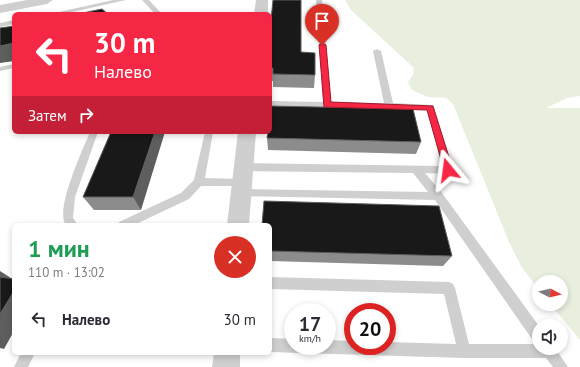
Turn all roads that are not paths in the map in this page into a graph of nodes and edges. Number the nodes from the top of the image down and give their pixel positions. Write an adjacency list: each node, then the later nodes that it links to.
1 (47, 0): 7 (street)
2 (124, 0): 6 (lane)
3 (145, 0): 9 (lane)
4 (262, 0): 10 (street)
5 (319, 0): 17 (lane)
6 (102, 2): 8 (lane)
7 (0, 8)
8 (61, 12)
9 (157, 12)
10 (261, 12)
11 (12, 22): 12 (lane)
12 (0, 25)
13 (377, 51): 18 (lane)
14 (12, 66): 15 (lane)
15 (0, 69)
16 (272, 104): 17 (lane)
17 (327, 105): 18 (lane)
18 (389, 106): 22 (lane)
19 (93, 134): 26 (lane)
20 (209, 134): 24 (lane)
21 (247, 134): 23 (street)
22 (416, 170): 23 (lane); 25 (lane)
23 (242, 181): 24 (lane); 25 (lane); 28 (street)
24 (199, 182): 27 (lane)
25 (438, 196): 30 (lane)
26 (71, 223)
27 (127, 223)
28 (238, 223)
29 (272, 283): 33 (lane)
30 (532, 327)
31 (272, 345): 33 (lane)
32 (532, 350): 33 (lane)
33 (464, 351)
34 (27, 355): 37 (lane)
35 (227, 355): 38 (street)
36 (552, 355): 39 (lane)
37 (21, 367)
38 (226, 367)
39 (561, 367)

